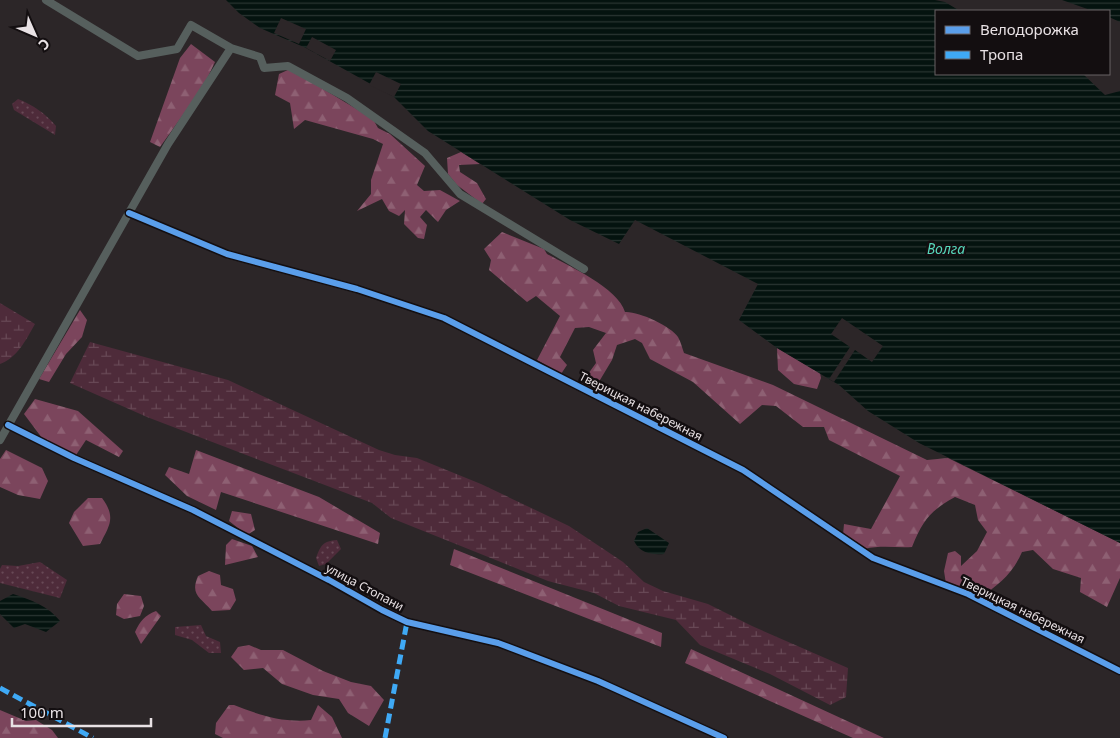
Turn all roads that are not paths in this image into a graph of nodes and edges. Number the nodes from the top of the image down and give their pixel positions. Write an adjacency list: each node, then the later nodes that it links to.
1 (46, 0): 2 (street)
2 (231, 48): 3 (street); 4 (street)
3 (129, 213): 5 (street); 7 (street, Тверицкая набережная)
4 (584, 270)
5 (8, 425): 6 (street); 8 (street, улица Стопани)
6 (0, 440)
7 (1120, 671)
8 (724, 738)

